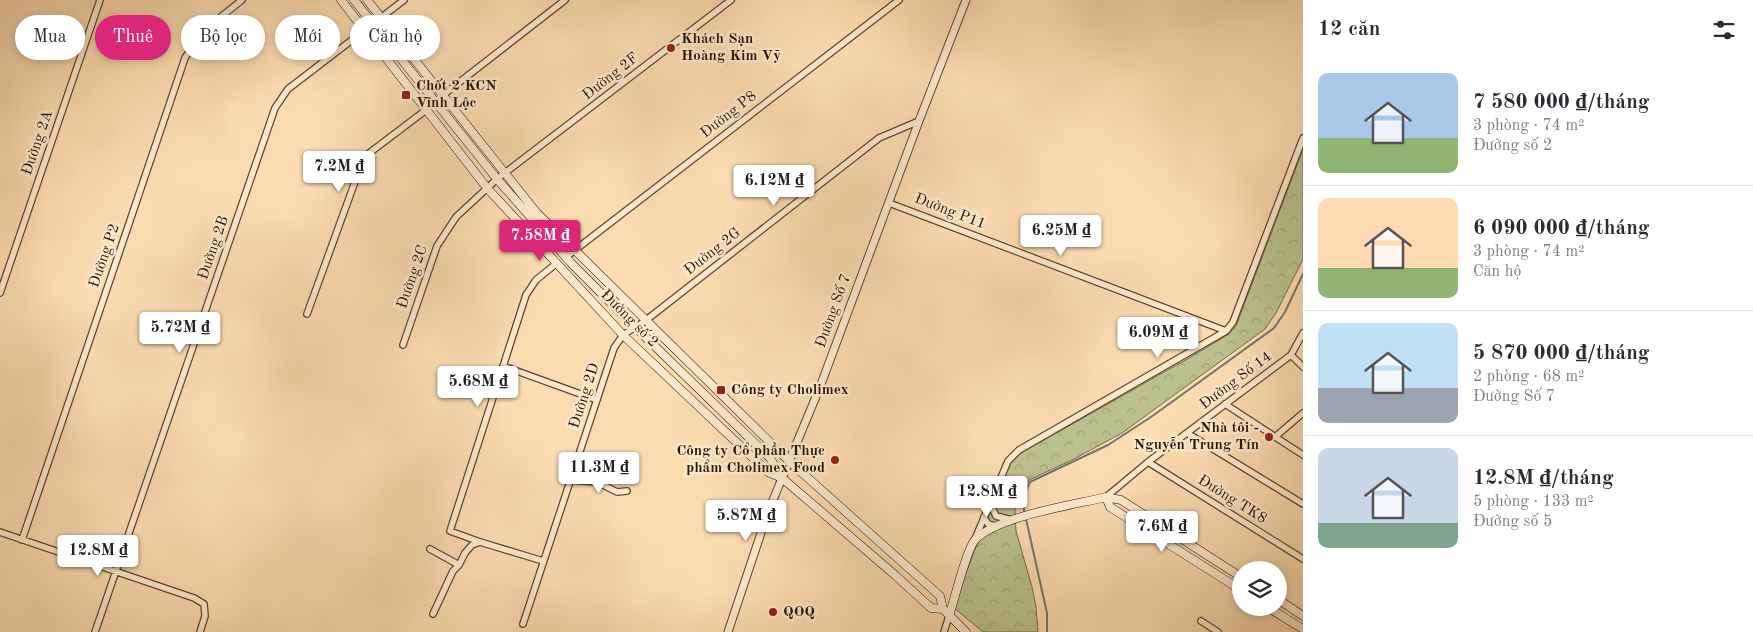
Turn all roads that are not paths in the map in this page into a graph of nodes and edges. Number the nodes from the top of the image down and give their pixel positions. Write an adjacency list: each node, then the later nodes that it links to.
1 (100, 0): 30 (street, Đường 2A)
2 (242, 0): 60 (street, Đường P2)
3 (340, 0): 11 (main road, Đường số 2)
4 (354, 0): 12 (main road, Đường số 2)
5 (367, 0): 13 (main road, Đường số 2)
6 (404, 0): 14 (street, Đường 2B)
7 (565, 0): 19 (street)
8 (731, 0): 23 (street, Đường 2F)
9 (899, 0): 27 (street, Đường P8)
10 (966, 0): 21 (street, Đường Số 7)
11 (352, 15)
12 (365, 15)
13 (379, 15)
14 (385, 15)
15 (350, 40): 68 (street, Đường 2B)
16 (387, 60): 20 (main road, Đường số 2)
17 (401, 60): 24 (main road, Đường số 2)
18 (415, 60): 19 (main road, Đường số 2)
19 (443, 95): 23 (main road, Đường số 2)
20 (426, 110): 25 (main road, Đường số 2); 31 (street)
21 (920, 121): 26 (street, Đường Số 7); 32 (street, Đường 2G)
22 (1303, 138): 34 (street)
23 (505, 173): 24 (street, Đường 2F); 27 (main road, Đường số 2)
24 (497, 180): 25 (street, Đường 2C); 28 (main road, Đường số 2)
25 (487, 188): 29 (main road, Đường số 2); 37 (street, Đường 2C)
26 (889, 203): 34 (street, Đường P11); 48 (street, Đường Số 7)
27 (574, 250): 28 (street, Đường P8); 32 (main road, Đường số 2)
28 (566, 257): 33 (main road, Đường số 2)
29 (557, 263): 36 (main road, Đường số 2); 39 (street)
30 (0, 294)
31 (307, 314)
32 (645, 320): 33 (street, Đường 2G); 48 (main road, Đường số 2)
33 (635, 327): 36 (street, Đường 2D); 47 (main road, Đường số 2)
34 (1226, 331): 54 (street)
35 (1303, 333): 38 (street, Đường Số 14)
36 (623, 335): 41 (street, Đường 2D); 50 (main road, Đường số 2)
37 (403, 345)
38 (1291, 355): 40 (street); 42 (street, Đường Số 14)
39 (503, 366): 41 (street); 62 (street)
40 (1303, 367)
41 (597, 400): 51 (street, Đường 2D)
42 (1225, 404): 44 (street, Đường Số 14); 45 (street)
43 (1303, 412): 45 (street)
44 (1187, 433): 49 (street, Đường Số 14); 55 (street)
45 (1275, 437): 46 (street)
46 (1303, 455)
47 (770, 458): 48 (main road); 50 (main road, Đường số 2)
48 (790, 462): 50 (street, Đường Số 7); 71 (main road, Đường số 2)
49 (1148, 462): 53 (street, Đường Số 14); 64 (street, Đường TK8)
50 (782, 478): 71 (main road, Đường số 2); 81 (street, Đường Số 7)
51 (570, 480): 52 (street); 65 (street, Đường 2D)
52 (627, 491)
53 (1106, 497): 57 (main road); 67 (main road); 69 (main road)
54 (990, 502): 56 (street); 57 (street)
55 (1303, 504)
56 (984, 517): 58 (street); 61 (street)
57 (1012, 520): 58 (main road)
58 (995, 526): 61 (main road)
59 (0, 532): 60 (street)
60 (22, 540): 68 (street)
61 (974, 540): 73 (main road)
62 (480, 542): 65 (street); 66 (street)
63 (430, 549): 66 (street)
64 (1303, 559)
65 (543, 561): 77 (street, Đường 2D)
66 (459, 565): 72 (street)
67 (1232, 570)
68 (115, 572): 79 (street, Đường 2B); 80 (street)
69 (1232, 584)
70 (1287, 605): 75 (main road)
71 (943, 609): 73 (main road, Đường số 2)
72 (433, 614)
73 (949, 616): 82 (street); 83 (main road, Đường số 2)
74 (1283, 616): 78 (main road)
75 (1303, 616)
76 (1201, 621): 84 (street)
77 (523, 624)
78 (1303, 629)
79 (95, 632)
80 (200, 632)
81 (728, 632)
82 (944, 632)
83 (966, 632)
84 (1218, 632)

